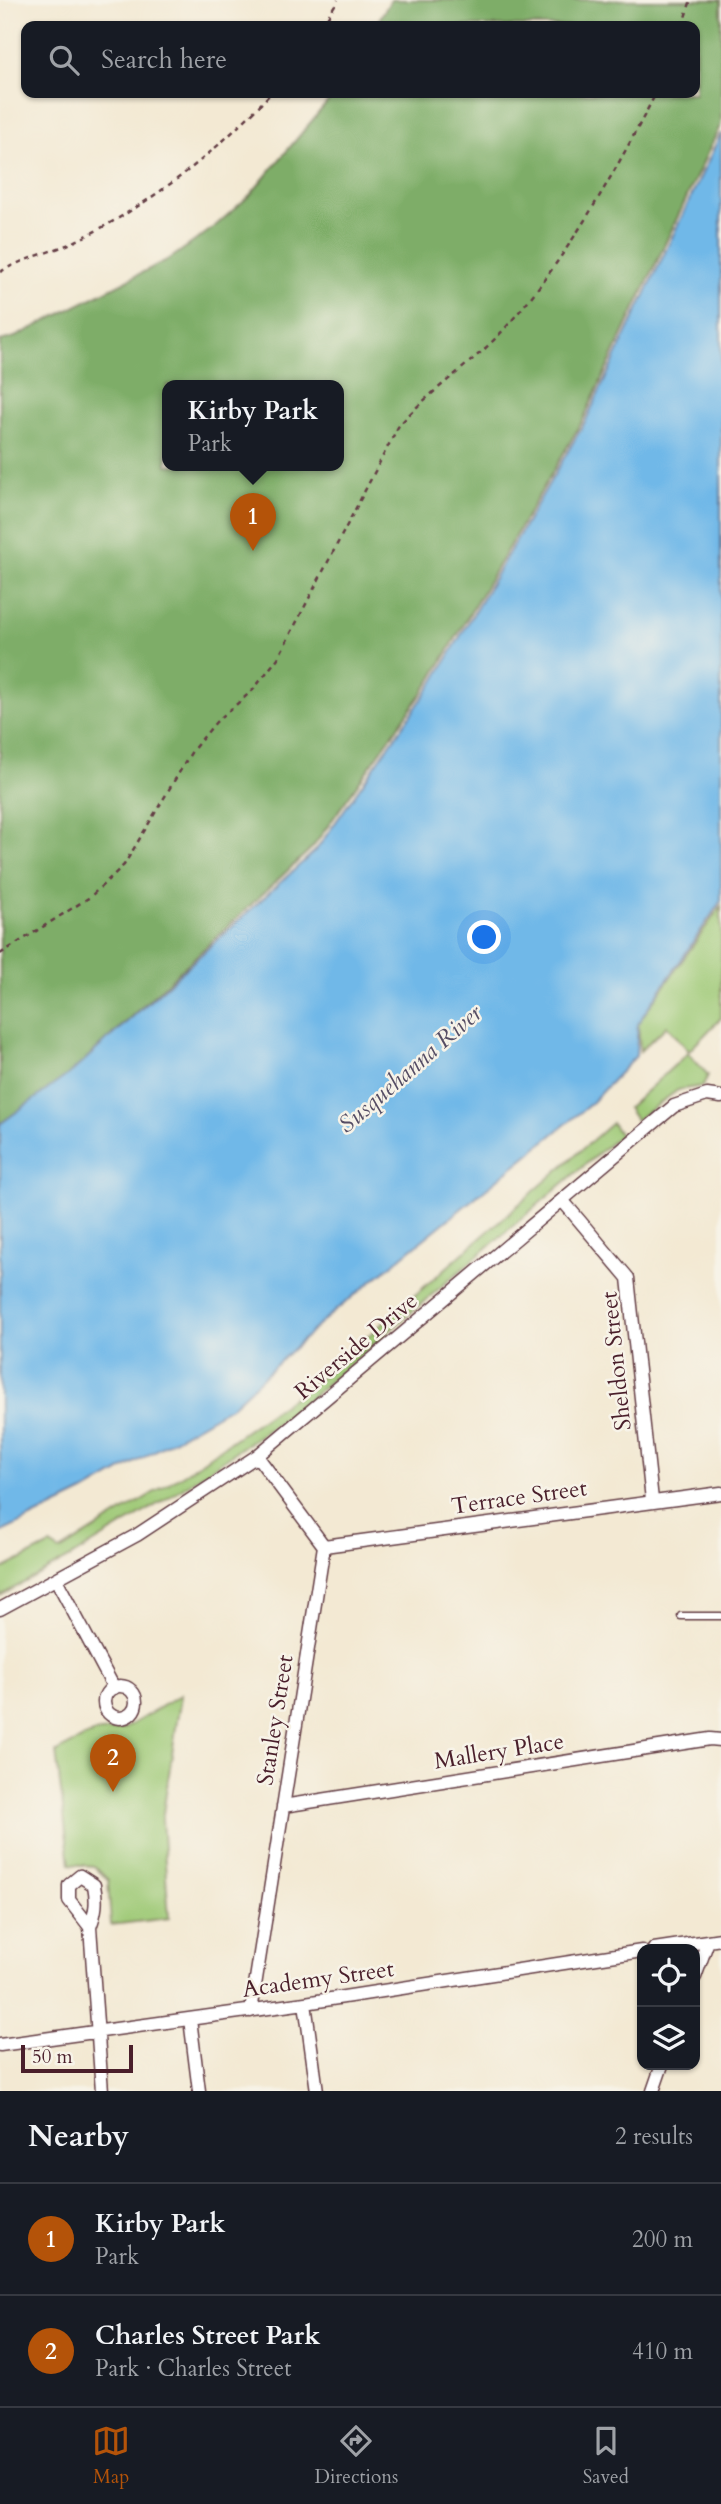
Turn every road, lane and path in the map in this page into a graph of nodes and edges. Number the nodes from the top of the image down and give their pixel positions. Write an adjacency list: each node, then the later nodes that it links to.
1 (338, 0): 3 (path)
2 (691, 0): 4 (path)
3 (325, 21)
4 (684, 21)
5 (266, 98): 7 (path)
6 (653, 98): 8 (path)
7 (0, 272)
8 (0, 954)
9 (721, 1097): 10 (street, Riverside Drive)
10 (562, 1200): 11 (street, Riverside Drive); 13 (street, Sheldon Street)
11 (257, 1456): 14 (street); 15 (street, Riverside Drive)
12 (721, 1493): 13 (street, Terrace Street)
13 (652, 1500): 14 (street, Terrace Street)
14 (324, 1546): 21 (street, Stanley Street)
15 (57, 1581): 16 (street, Riverside Drive); 19 (street)
16 (0, 1609)
17 (681, 1616): 18 (lane)
18 (721, 1616)
19 (114, 1688)
20 (721, 1740): 21 (street, Mallery Place)
21 (283, 1806): 28 (street, Stanley Street)
22 (90, 1927): 30 (street)
23 (715, 1940): 24 (street); 26 (street)
24 (688, 1944)
25 (637, 1952): 27 (street, Academy Street)
26 (700, 1968)
27 (305, 2003): 28 (street, Academy Street); 35 (street)
28 (251, 2011): 29 (street, Academy Street)
29 (190, 2019): 30 (street, Academy Street); 34 (street)
30 (95, 2032): 31 (street, Academy Street); 33 (street)
31 (0, 2045)
32 (660, 2070): 36 (street)
33 (102, 2091)
34 (199, 2091)
35 (317, 2091)
36 (653, 2091)

